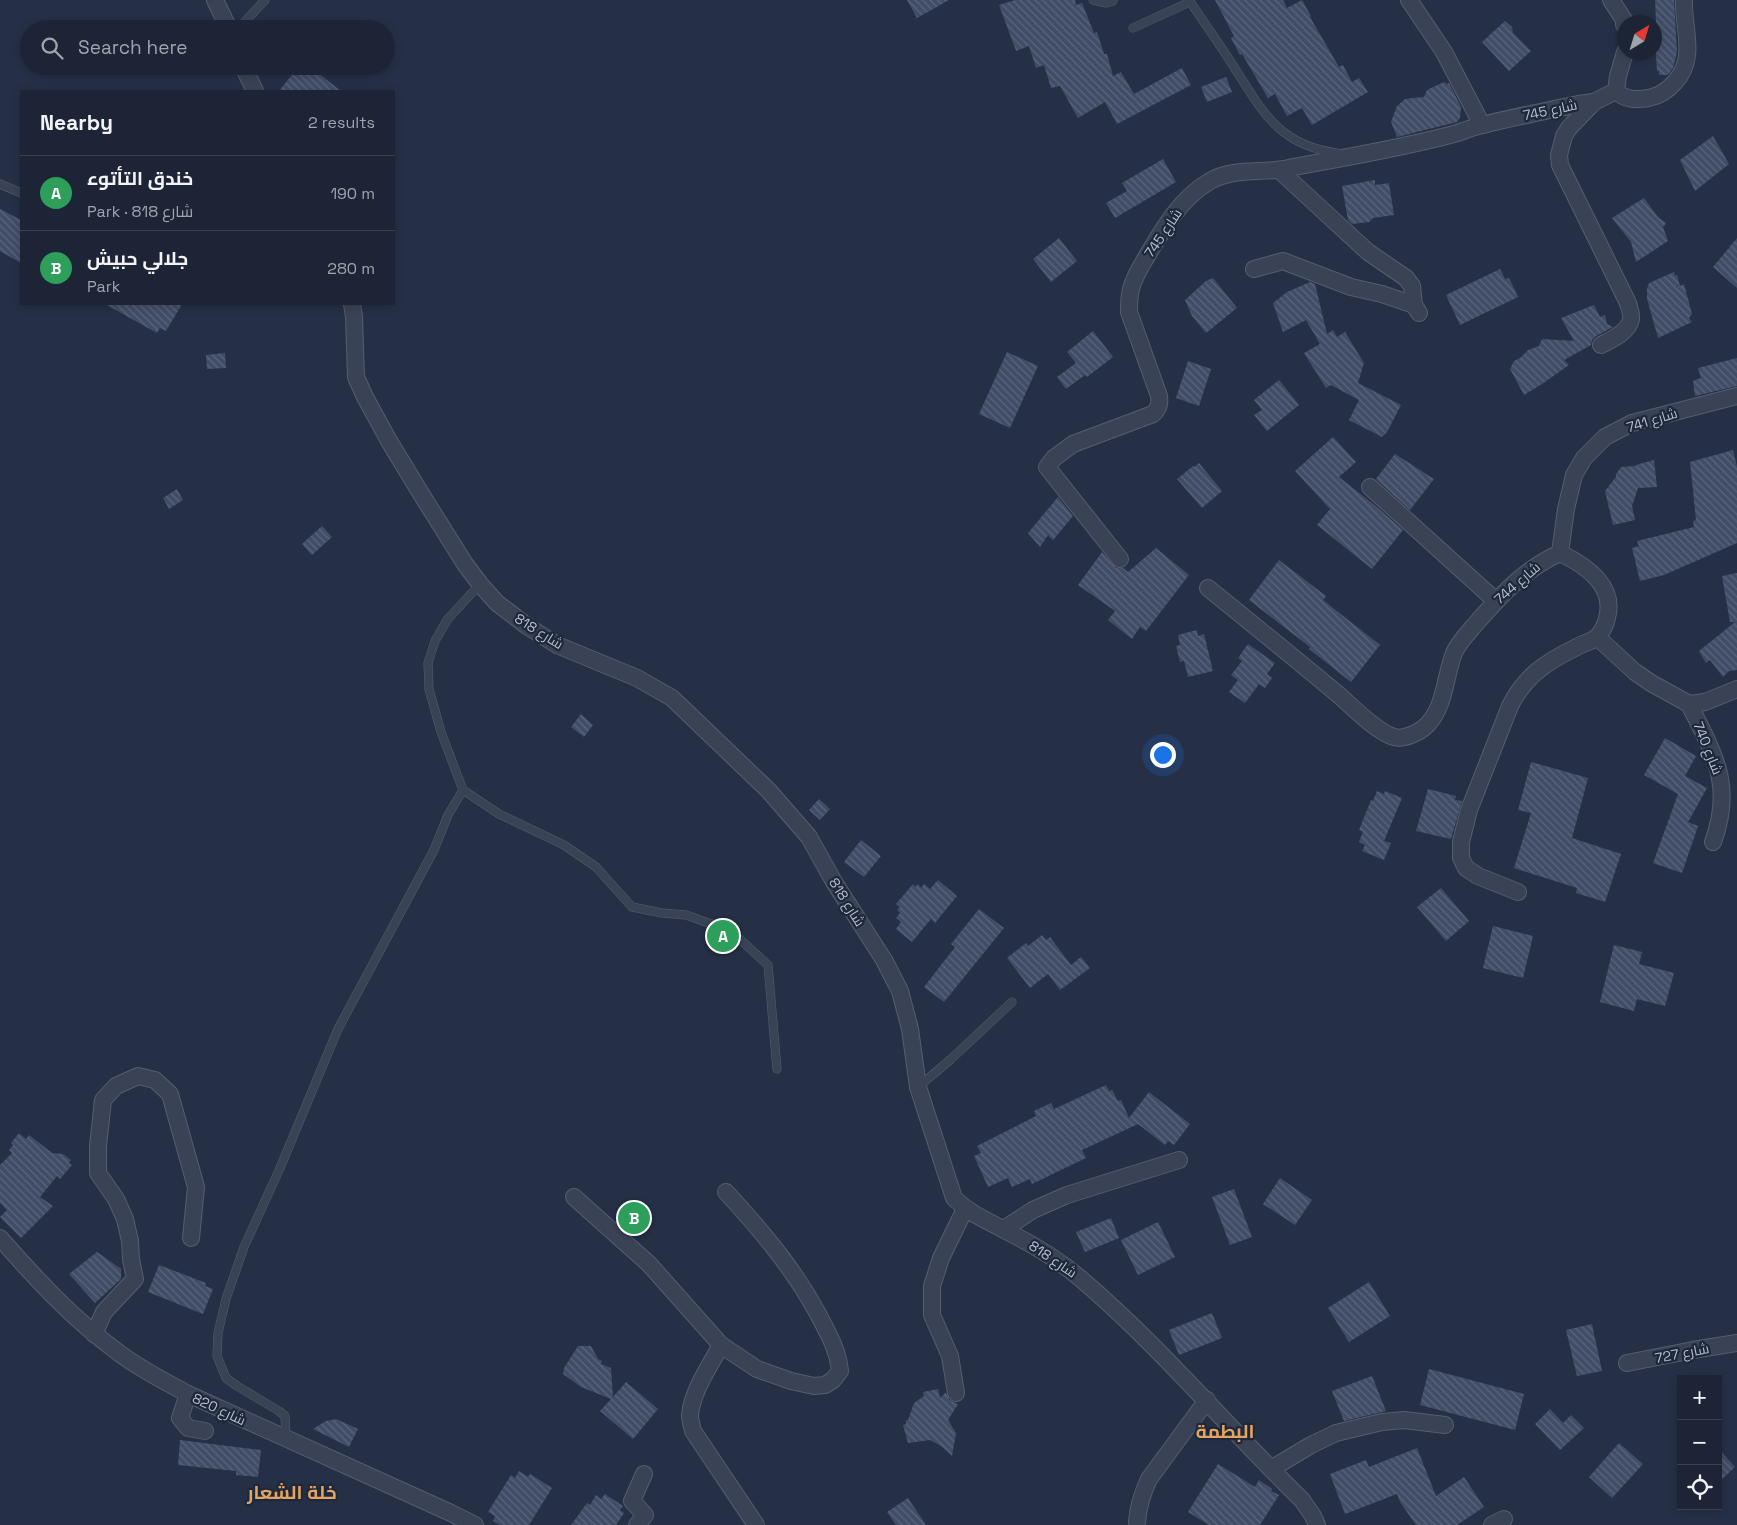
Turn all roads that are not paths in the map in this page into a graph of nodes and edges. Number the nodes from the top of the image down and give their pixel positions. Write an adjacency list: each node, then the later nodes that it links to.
1 (215, 0): 10 (street)
2 (265, 0): 11 (lane)
3 (1093, 0): 7 (lane)
4 (1409, 0): 18 (street)
5 (1612, 0): 9 (street)
6 (1684, 0): 16 (street)
7 (1113, 1)
8 (1190, 1): 12 (lane); 19 (lane)
9 (1621, 15)
10 (225, 20)
11 (246, 20)
12 (1133, 28)
13 (1623, 60): 16 (street)
14 (247, 75): 15 (street)
15 (255, 90)
16 (1616, 91): 17 (street)
17 (1594, 102): 18 (street, شارع 745); 25 (street)
18 (1482, 125): 19 (street, شارع 745)
19 (1354, 156): 20 (street, شارع 745)
20 (1279, 170): 23 (street); 29 (street, شارع 745)
21 (0, 184): 22 (lane)
22 (20, 193)
23 (1254, 269)
24 (352, 305): 30 (street, شارع 818)
25 (1600, 345)
26 (1737, 396): 28 (street, شارع 741)
27 (1370, 487): 32 (street)
28 (1560, 553): 32 (street, شارع 744); 33 (street)
29 (1120, 559)
30 (480, 584): 36 (lane); 41 (street, شارع 818)
31 (1208, 588): 32 (street, شارع 744)
32 (1496, 601)
33 (1597, 637): 35 (street); 38 (street)
34 (1737, 689): 35 (street, شارع 740)
35 (1689, 704): 37 (street, شارع 740)
36 (463, 790): 40 (lane); 58 (lane)
37 (1713, 842)
38 (1518, 892)
39 (1012, 1002): 41 (lane)
40 (777, 1069)
41 (918, 1086): 45 (street, شارع 818)
42 (1179, 1160): 46 (street)
43 (726, 1192): 51 (street)
44 (574, 1197): 51 (street)
45 (964, 1209): 46 (street, شارع 818); 53 (street)
46 (1004, 1229): 55 (street, شارع 818)
47 (0, 1238): 49 (street, شارع 820)
48 (191, 1238): 49 (street)
49 (94, 1334): 54 (street, شارع 820)
50 (1737, 1343): 52 (street, شارع 727)
51 (721, 1345): 64 (street)
52 (1628, 1363)
53 (956, 1393)
54 (188, 1394): 57 (street); 58 (street, شارع 820)
55 (1207, 1400): 59 (street, شارع 818); 61 (street)
56 (1446, 1425): 59 (street)
57 (205, 1431)
58 (286, 1440): 62 (street, شارع 820)
59 (1271, 1469): 65 (street, شارع 818)
60 (644, 1474): 63 (street)
61 (1137, 1522)
62 (475, 1525)
63 (637, 1525)
64 (756, 1525)
65 (1317, 1525)

